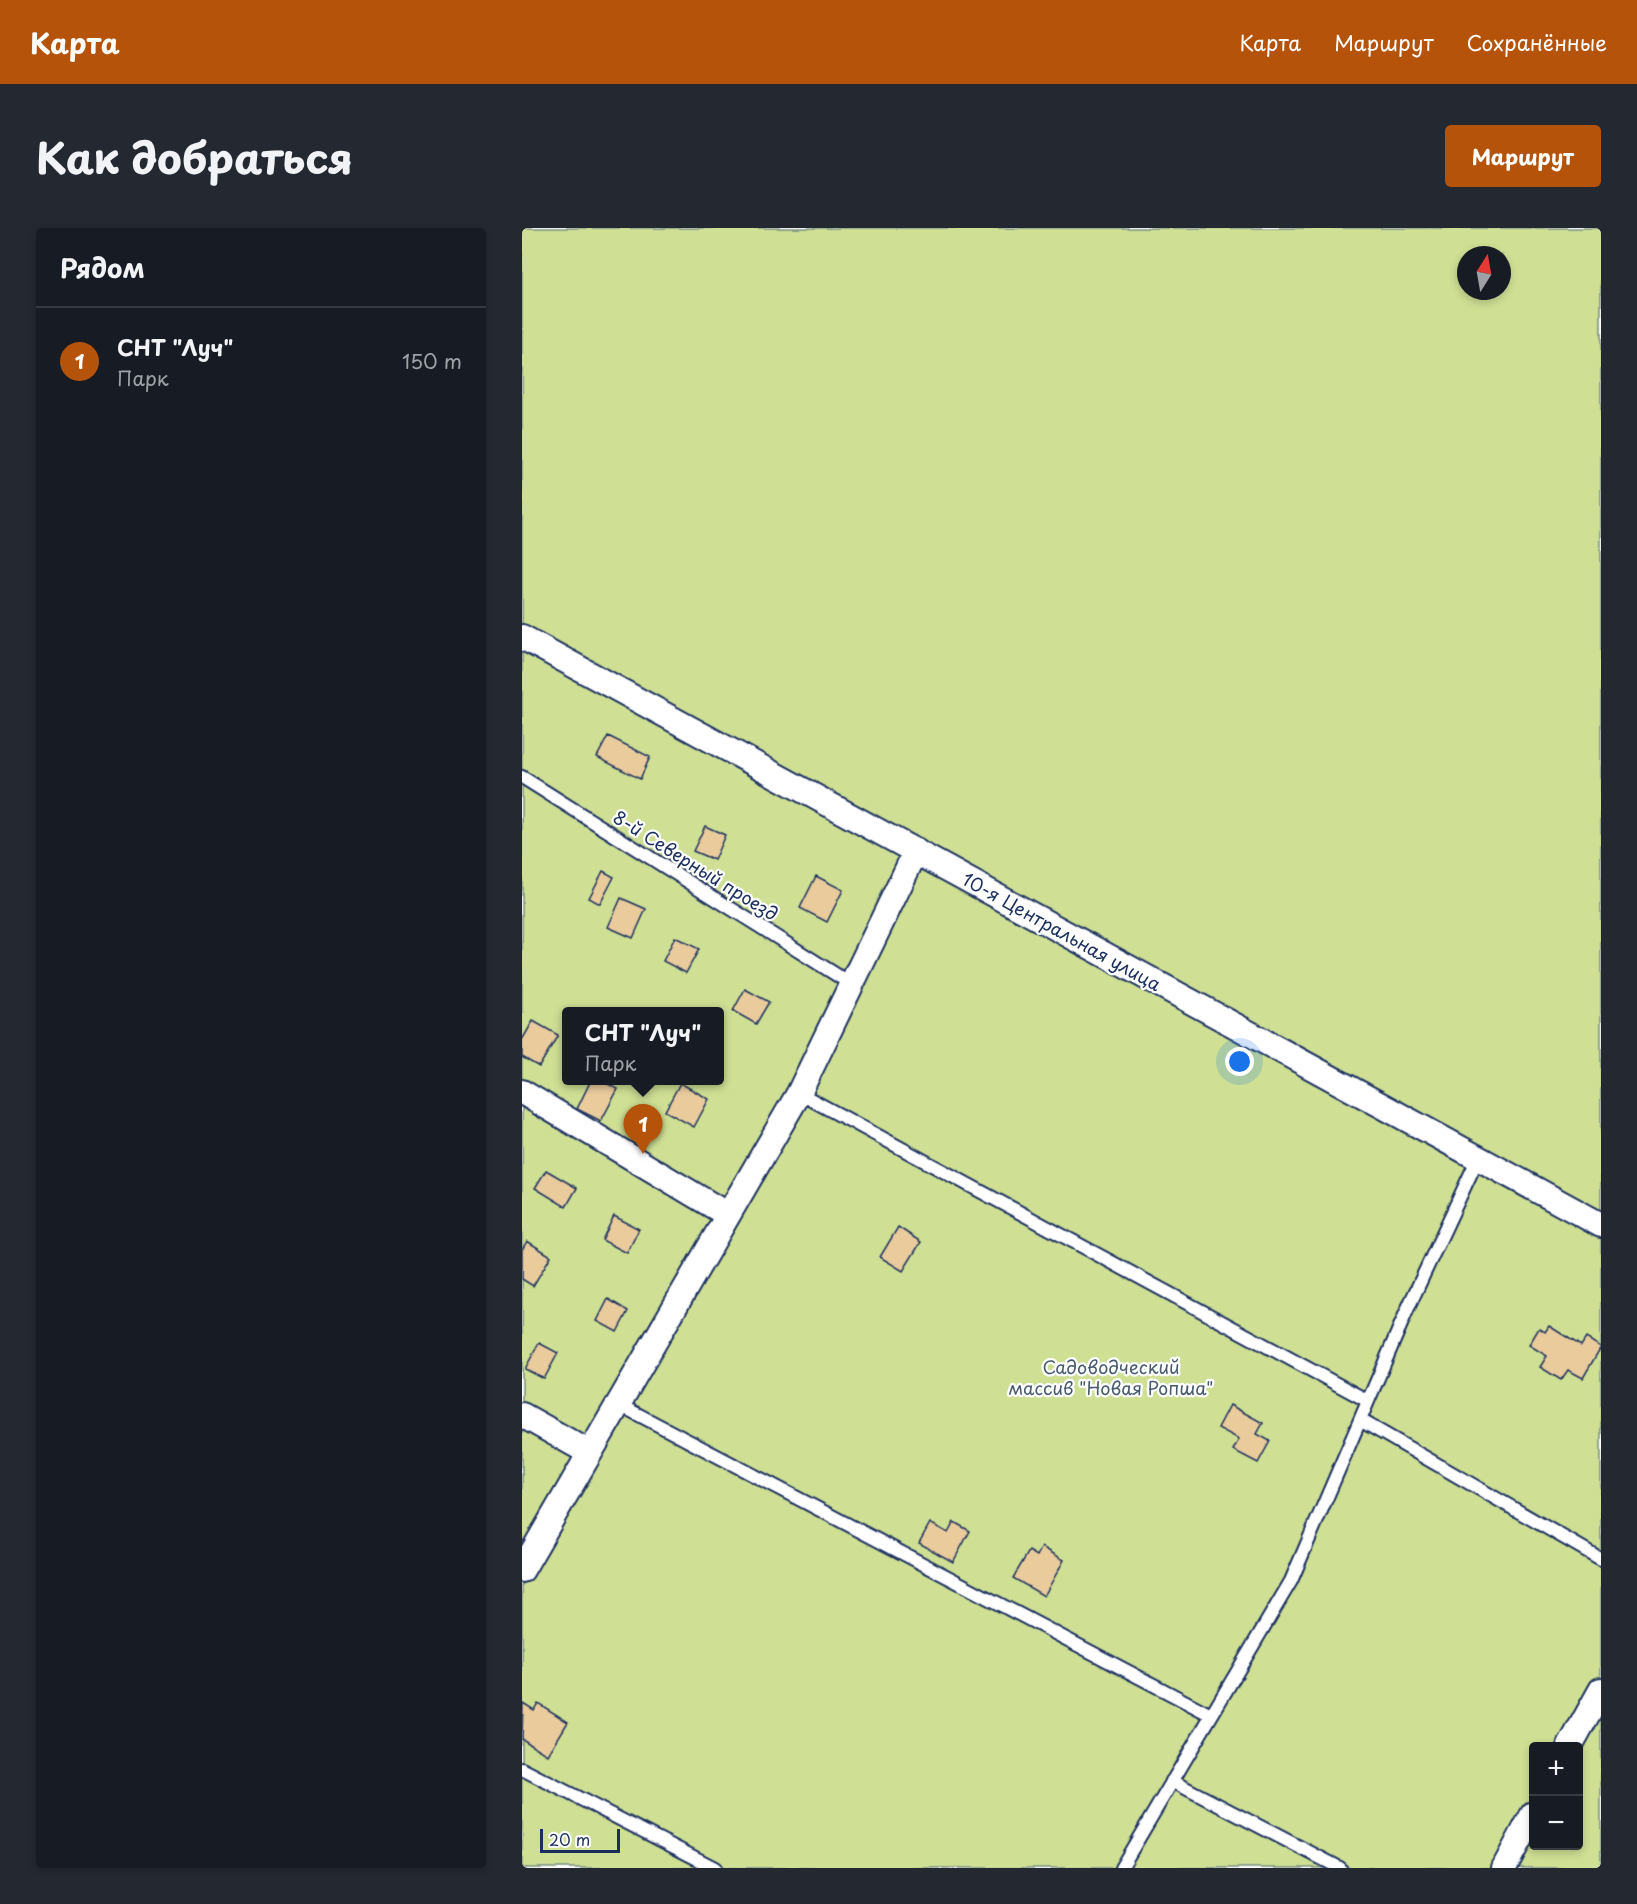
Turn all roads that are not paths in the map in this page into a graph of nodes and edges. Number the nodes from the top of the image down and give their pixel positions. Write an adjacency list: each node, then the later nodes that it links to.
1 (522, 637): 3 (street, 10-я Центральная улица)
2 (522, 777): 4 (lane, 8-й Северный проезд)
3 (916, 851): 4 (street); 7 (street, 10-я Центральная улица)
4 (851, 984): 6 (street)
5 (522, 1092): 8 (street)
6 (799, 1093): 8 (street); 10 (lane)
7 (1478, 1158): 9 (street, 10-я Центральная улица); 10 (lane)
8 (728, 1215): 11 (street)
9 (1601, 1225)
10 (1368, 1401): 13 (lane)
11 (618, 1404): 14 (street); 18 (lane)
12 (522, 1415): 14 (street)
13 (1360, 1420): 15 (lane); 18 (lane)
14 (590, 1453): 16 (street)
15 (1601, 1559)
16 (522, 1570)
17 (1601, 1690): 19 (street)
18 (1211, 1715): 21 (lane)
19 (1572, 1742)
20 (522, 1769): 23 (lane)
21 (1172, 1781): 24 (lane); 25 (lane)
22 (1529, 1821): 26 (street)
23 (715, 1868)
24 (1121, 1868)
25 (1340, 1868)
26 (1504, 1868)

